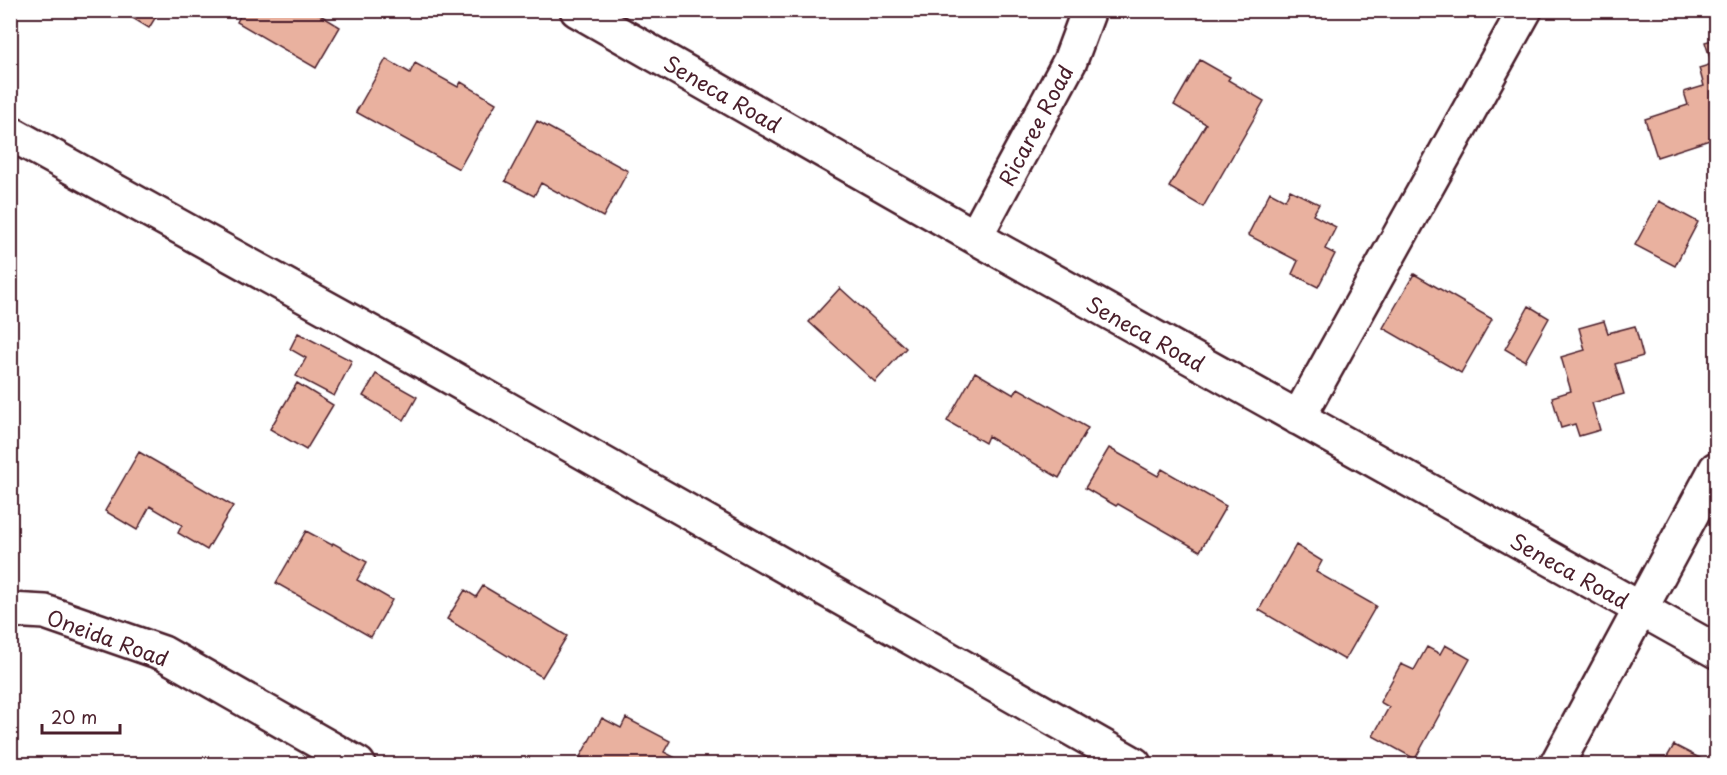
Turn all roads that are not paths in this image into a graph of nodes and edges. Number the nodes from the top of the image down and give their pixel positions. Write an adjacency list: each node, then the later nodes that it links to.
1 (577, 10): 5 (street, Seneca Road)
2 (1089, 10): 5 (street, Ricaree Road)
3 (1525, 10): 6 (street)
4 (10, 133): 12 (street)
5 (975, 237): 6 (street, Seneca Road)
6 (1298, 418): 8 (street, Seneca Road)
7 (1716, 469): 8 (street)
8 (1639, 609): 10 (street, Seneca Road); 13 (street)
9 (10, 610): 11 (street, Oneida Road)
10 (1716, 651)
11 (358, 765)
12 (1134, 765)
13 (1557, 765)

